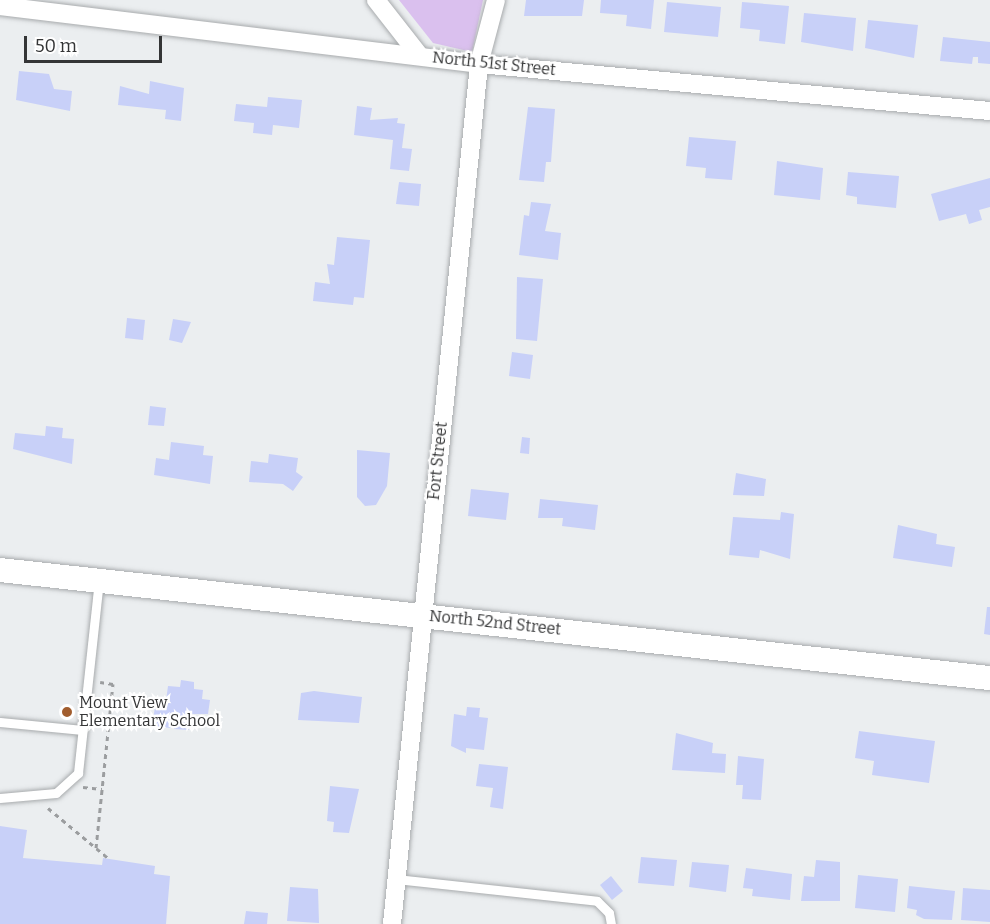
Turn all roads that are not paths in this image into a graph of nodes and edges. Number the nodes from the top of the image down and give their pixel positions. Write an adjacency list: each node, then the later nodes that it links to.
1 (376, 0): 4 (street)
2 (496, 0): 5 (street, Fort Street)
3 (0, 6): 4 (street, North 51st Street)
4 (419, 55): 5 (street, North 51st Street)
5 (479, 64): 6 (street, North 51st Street); 9 (street, Fort Street)
6 (990, 111)
7 (0, 570): 8 (main road, North 52nd Street)
8 (99, 581): 9 (main road, North 52nd Street); 12 (lane)
9 (422, 615): 10 (main road, North 52nd Street); 14 (street, Fort Street)
10 (990, 678)
11 (0, 722): 12 (lane)
12 (83, 730): 13 (lane)
13 (0, 798)
14 (396, 879): 15 (street, Fort Street); 16 (lane)
15 (392, 924)
16 (611, 924)

